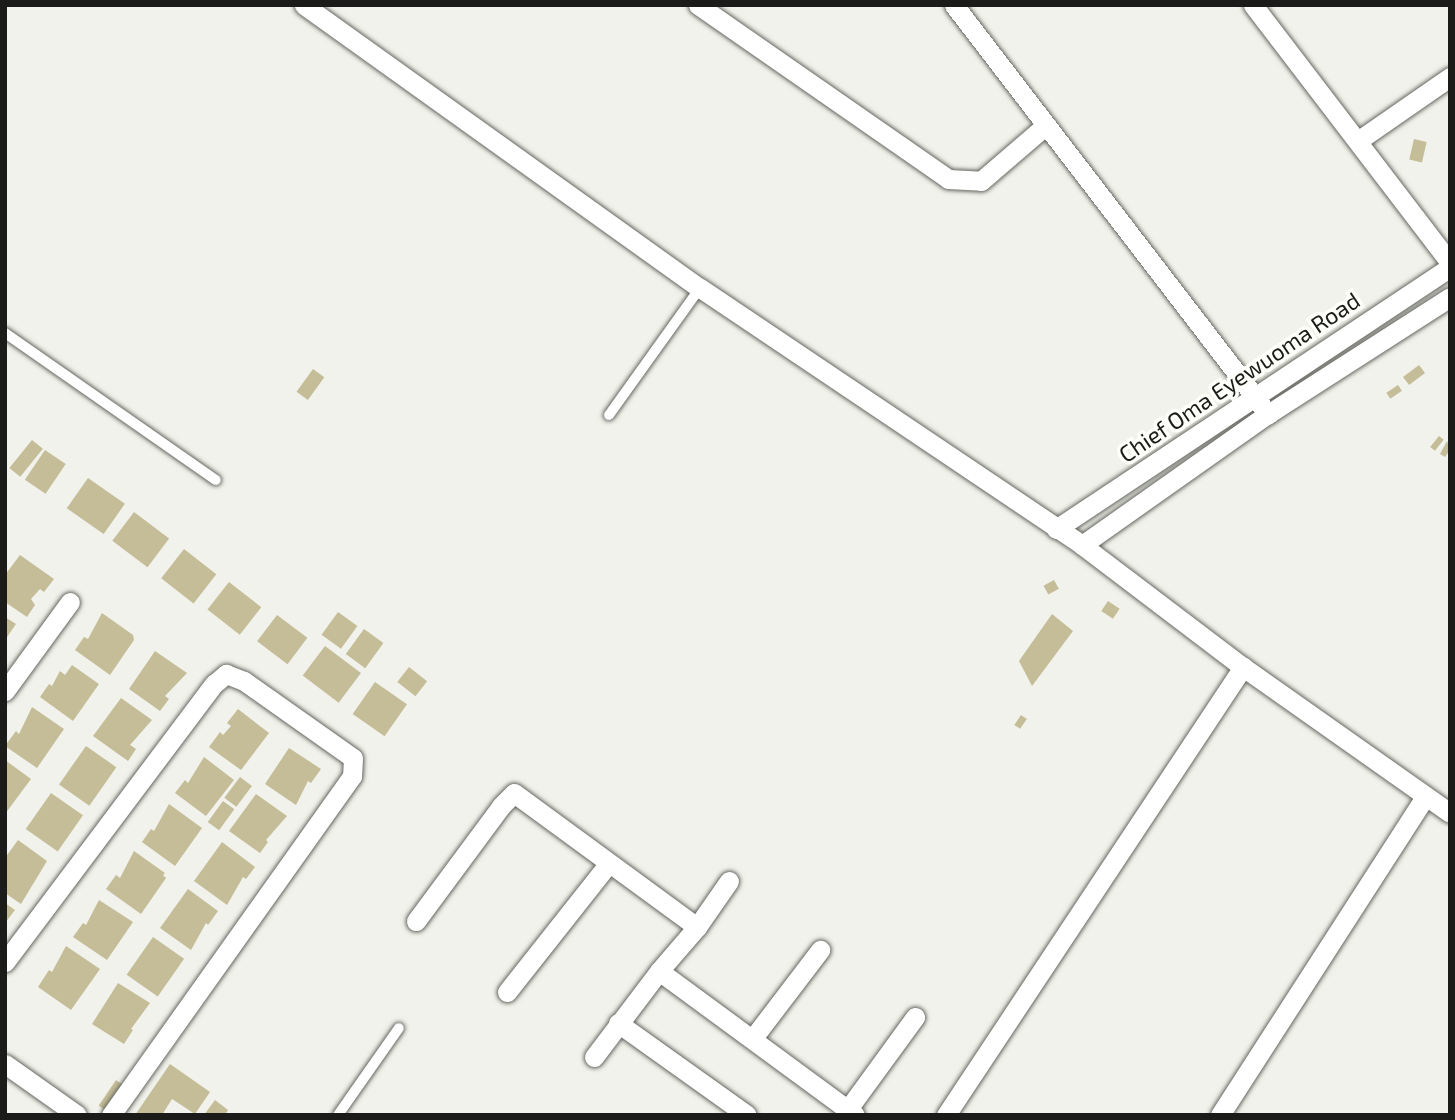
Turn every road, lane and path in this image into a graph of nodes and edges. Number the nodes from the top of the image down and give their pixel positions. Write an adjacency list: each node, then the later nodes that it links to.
1 (304, 5): 9 (street)
2 (698, 5): 6 (street)
3 (954, 5): 6 (street)
4 (1253, 5): 7 (street)
5 (1450, 76): 7 (street)
6 (1045, 126): 12 (street)
7 (1359, 141): 8 (street)
8 (1450, 265): 12 (street, Chief Oma Eyewuoma Road)
9 (700, 288): 14 (lane); 16 (street)
10 (1450, 297): 13 (street, Chief Oma Eyewuoma Road)
11 (5, 333): 15 (lane)
12 (1254, 395): 13 (street); 16 (street, Chief Oma Eyewuoma Road)
13 (1268, 414): 17 (street, Chief Oma Eyewuoma Road)
14 (609, 415)
15 (216, 480)
16 (1056, 529): 17 (street)
17 (1082, 545): 19 (street)
18 (70, 601): 20 (street)
19 (1243, 667): 21 (street); 42 (street)
20 (5, 691)
21 (1425, 797): 22 (street); 43 (street)
22 (1450, 813)
23 (609, 863): 25 (street); 26 (street); 30 (street)
24 (729, 881): 26 (street)
25 (416, 922)
26 (697, 927): 29 (street)
27 (820, 950): 34 (street)
28 (5, 962): 39 (street)
29 (659, 971): 32 (street); 34 (street)
30 (507, 992)
31 (915, 1017): 37 (street)
32 (618, 1023): 35 (street); 41 (street)
33 (399, 1028): 40 (lane)
34 (753, 1038): 37 (street)
35 (594, 1057)
36 (5, 1064): 38 (street)
37 (852, 1112)
38 (78, 1115)
39 (111, 1115)
40 (338, 1115)
41 (747, 1115)
42 (946, 1115)
43 (1220, 1115)

